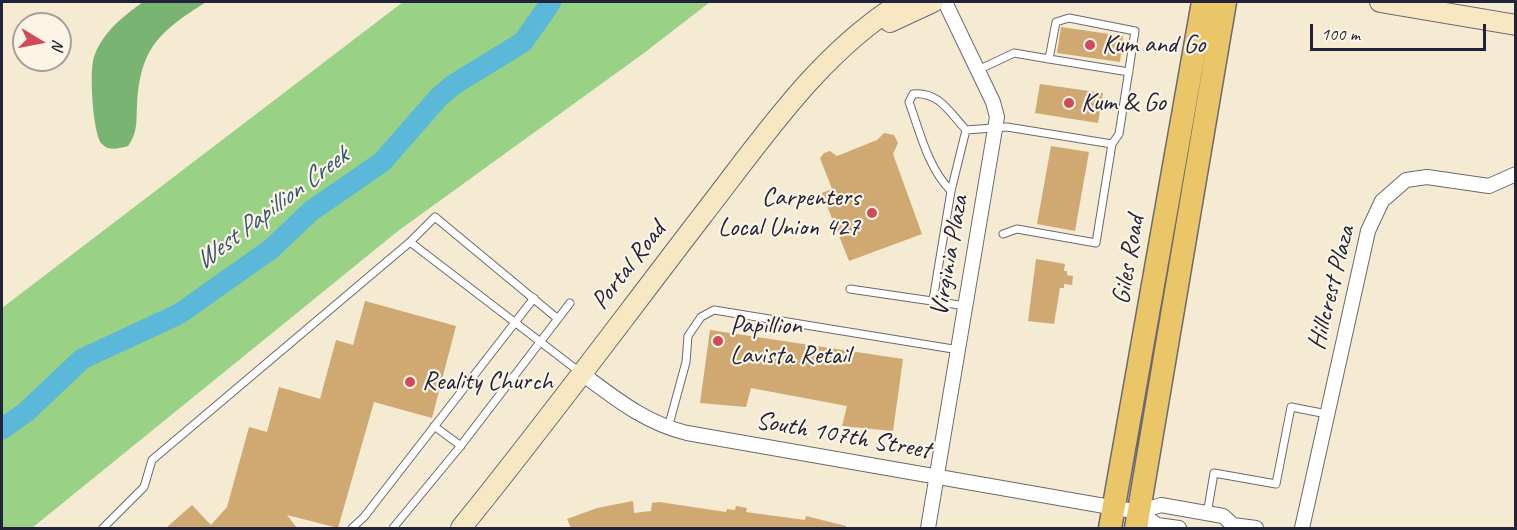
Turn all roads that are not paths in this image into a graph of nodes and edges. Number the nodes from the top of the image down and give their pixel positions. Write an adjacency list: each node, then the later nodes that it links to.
1 (902, 2): 8 (main road, Portal Road)
2 (933, 2): 8 (main road, Portal Road)
3 (945, 2): 10 (street, Virginia Plaza)
4 (1203, 2): 35 (main road, Giles Road)
5 (1225, 2): 36 (main road, Giles Road)
6 (1380, 2): 7 (main road)
7 (1515, 25)
8 (848, 44): 28 (main road, Portal Road)
9 (1049, 59): 10 (lane); 11 (lane); 11 (lane)
10 (978, 70): 12 (street, Virginia Plaza)
11 (1129, 72): 14 (lane)
12 (996, 127): 13 (lane); 14 (lane); 23 (street, Virginia Plaza)
13 (966, 130): 16 (lane); 16 (lane)
14 (1112, 144): 17 (lane)
15 (1515, 174): 29 (street, Hillcrest Plaza)
16 (951, 190): 21 (lane)
17 (1003, 234)
18 (410, 242): 20 (lane); 25 (lane); 39 (lane)
19 (850, 289): 21 (lane)
20 (534, 298): 24 (lane); 25 (lane)
21 (933, 300): 23 (lane)
22 (570, 303): 24 (lane)
23 (966, 306): 27 (street, Virginia Plaza)
24 (558, 319): 26 (lane)
25 (515, 322): 26 (lane); 30 (lane)
26 (541, 343): 28 (lane); 32 (lane)
27 (959, 350): 31 (lane); 33 (street, Virginia Plaza)
28 (581, 373): 31 (street, South 107th Street); 41 (main road, Portal Road)
29 (1327, 414): 34 (lane); 45 (street, Hillcrest Plaza)
30 (434, 426): 32 (lane); 37 (lane)
31 (668, 428): 33 (street, South 107th Street)
32 (460, 446): 40 (lane)
33 (937, 476): 35 (street, South 107th Street); 42 (street, Virginia Plaza)
34 (1207, 514): 36 (street); 38 (street)
35 (1112, 518): 36 (street, South 107th Street)
36 (1137, 520): 43 (street)
37 (357, 527)
38 (1231, 527): 44 (street)
39 (103, 528)
40 (393, 528)
41 (461, 528)
42 (928, 528)
43 (1179, 528)
44 (1256, 528)
45 (1302, 528)

